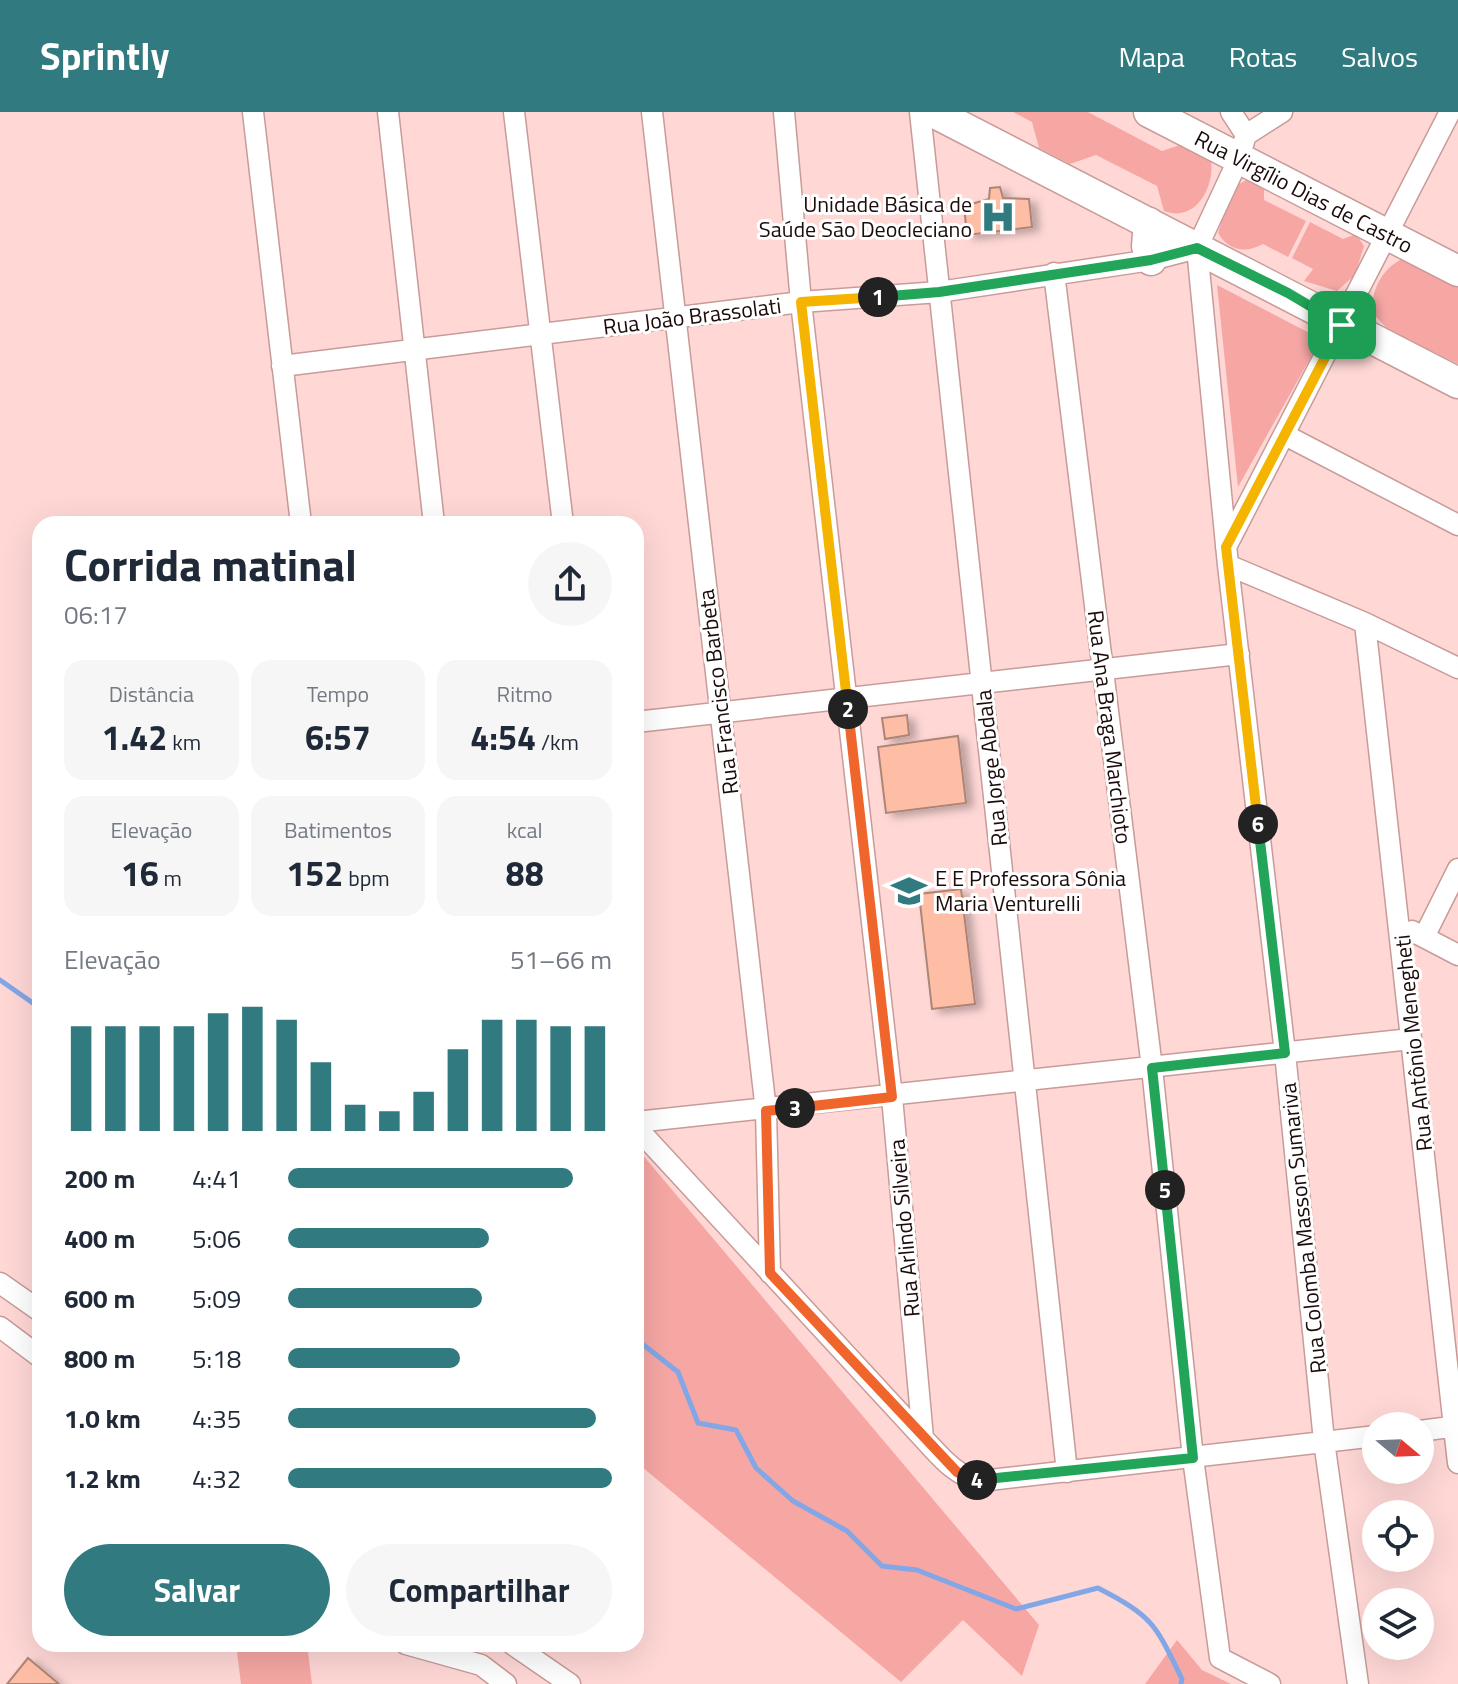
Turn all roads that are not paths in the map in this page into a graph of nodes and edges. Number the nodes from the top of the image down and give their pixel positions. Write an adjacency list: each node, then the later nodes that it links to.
1 (253, 112): 25 (street)
2 (388, 112): 24 (street)
3 (514, 112): 23 (street)
4 (652, 112): 21 (street, Rua Francisco Barbeta)
5 (784, 112): 20 (street, Rua Arlindo Silveira)
6 (920, 112): 19 (street, Rua Jorge Abdala)
7 (933, 112): 13 (main road)
8 (1149, 112): 12 (main road, Rua Virgílio Dias de Castro)
9 (1231, 112): 12 (street)
10 (1282, 112): 12 (street)
11 (1451, 120): 14 (street)
12 (1242, 146): 14 (main road, Rua Virgílio Dias de Castro); 15 (street)
13 (1149, 223): 15 (main road); 16 (main road)
14 (1388, 235): 17 (main road, Rua Virgílio Dias de Castro); 22 (street)
15 (1197, 248): 16 (street, Rua João Brassolati); 22 (main road); 32 (street, Rua Colomba Masson Sumariva)
16 (1151, 260): 18 (street, Rua João Brassolati)
17 (1458, 271)
18 (1054, 273): 19 (street, Rua João Brassolati); 36 (street, Rua Ana Braga Marchioto)
19 (939, 292): 20 (street, Rua João Brassolati); 37 (street, Rua Jorge Abdala)
20 (801, 302): 21 (street, Rua João Brassolati); 38 (street, Rua Arlindo Silveira)
21 (673, 318): 23 (street, Rua João Brassolati); 39 (street, Rua Francisco Barbeta)
22 (1342, 325): 26 (main road); 27 (street)
23 (541, 334): 24 (street, Rua João Brassolati); 30 (street)
24 (414, 350): 25 (street, Rua João Brassolati); 29 (street)
25 (282, 366): 28 (street)
26 (1458, 383)
27 (1285, 435): 31 (street); 32 (street)
28 (300, 516)
29 (433, 516)
30 (562, 516)
31 (1458, 525)
32 (1227, 556): 33 (street); 34 (street, Rua Colomba Masson Sumariva)
33 (1365, 623): 35 (street); 42 (street, Rua Antônio Menegheti)
34 (1239, 654): 36 (street); 46 (street, Rua Colomba Masson Sumariva)
35 (1458, 668)
36 (1104, 669): 37 (street); 47 (street, Rua Ana Braga Marchioto)
37 (982, 683): 38 (street); 48 (street, Rua Jorge Abdala)
38 (846, 698): 39 (street); 49 (street, Rua Arlindo Silveira)
39 (721, 712): 40 (street); 50 (street, Rua Francisco Barbeta)
40 (644, 721)
41 (1458, 869): 43 (street)
42 (1401, 925): 43 (street); 45 (street, Rua Antônio Menegheti)
43 (1424, 937): 44 (street)
44 (1458, 955)
45 (1411, 1039): 46 (street); 58 (street, Rua Antônio Menegheti)
46 (1285, 1053): 47 (street); 62 (street, Rua Colomba Masson Sumariva)
47 (1152, 1068): 48 (street); 63 (street, Rua Ana Braga Marchioto)
48 (1025, 1082): 49 (street); 65 (street, Rua Jorge Abdala)
49 (892, 1097): 50 (street); 61 (street, Rua Arlindo Silveira)
50 (766, 1111): 51 (street); 53 (street, Rua Francisco Barbeta)
51 (644, 1123)
52 (644, 1133): 53 (street)
53 (770, 1273): 61 (street)
54 (0, 1283): 55 (street)
55 (32, 1305)
56 (0, 1327): 57 (street)
57 (32, 1351)
58 (1456, 1427): 59 (street); 64 (street, Rua Antônio Menegheti)
59 (1434, 1429)
60 (1362, 1437): 62 (street)
61 (923, 1438): 65 (street)
62 (1324, 1441): 63 (street); 71 (street, Rua Colomba Masson Sumariva)
63 (1193, 1458): 65 (street); 70 (street, Rua Ana Braga Marchioto)
64 (1458, 1463)
65 (1067, 1472)
66 (435, 1652): 68 (street)
67 (524, 1652): 69 (street)
68 (506, 1684)
69 (570, 1684)
70 (1270, 1684)
71 (1358, 1684)

